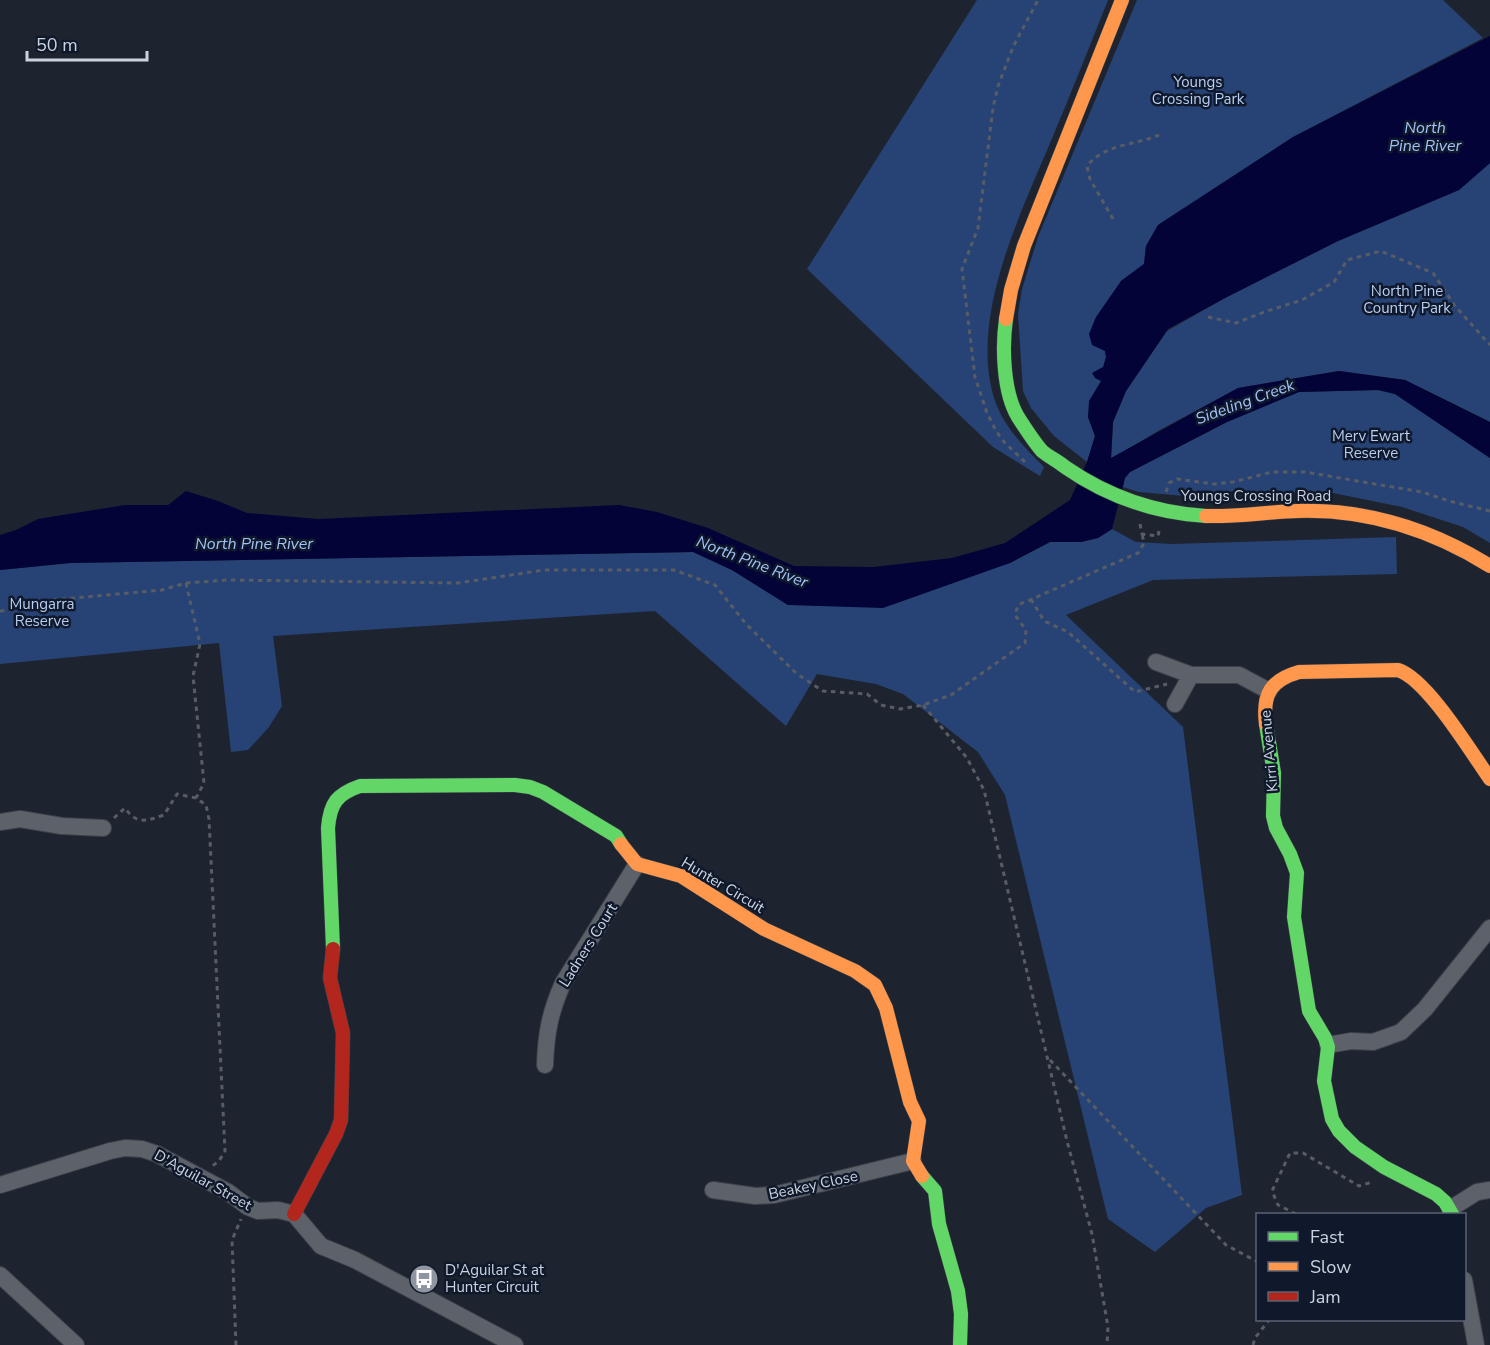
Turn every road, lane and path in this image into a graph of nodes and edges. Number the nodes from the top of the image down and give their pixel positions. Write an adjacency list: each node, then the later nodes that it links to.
1 (1038, 0): 7 (path)
2 (1122, 0): 11 (street, Youngs Crossing Road)
3 (1159, 135): 4 (path)
4 (1113, 219)
5 (1208, 317): 6 (path)
6 (1490, 345)
7 (1027, 463)
8 (1165, 500): 9 (path)
9 (1490, 511)
10 (1142, 534): 13 (path)
11 (1490, 566)
12 (186, 583): 14 (path); 19 (path); 21 (path)
13 (1031, 599): 16 (path); 19 (path)
14 (0, 611)
15 (1156, 662): 16 (street)
16 (1191, 675): 17 (street); 18 (street)
17 (1269, 691): 20 (street, Kirri Avenue); 26 (street, Kirri Avenue)
18 (1175, 704)
19 (922, 705): 27 (path)
20 (1490, 779)
21 (196, 798): 23 (path); 30 (path)
22 (0, 822): 23 (street)
23 (103, 828)
24 (637, 864): 28 (street, Ladners Court); 29 (street, Hunter Circuit); 38 (street)
25 (1490, 928): 26 (street)
26 (1328, 1045): 36 (street)
27 (1048, 1059): 39 (path); 47 (path)
28 (545, 1065)
29 (913, 1161): 33 (street, Beakey Close); 46 (street)
30 (204, 1178): 32 (street, D'Aguilar Street); 35 (street, D'Aguilar Street)
31 (1374, 1181): 37 (path)
32 (0, 1185)
33 (713, 1190)
34 (1490, 1190): 36 (street)
35 (248, 1207): 38 (street, D'Aguilar Street); 44 (path)
36 (1451, 1212)
37 (1292, 1213)
38 (294, 1214): 45 (street)
39 (1256, 1261)
40 (0, 1275): 43 (street)
41 (1466, 1291): 49 (street)
42 (1268, 1321): 48 (path)
43 (76, 1345)
44 (236, 1345)
45 (515, 1345)
46 (960, 1345)
47 (1107, 1345)
48 (1253, 1345)
49 (1476, 1345)

